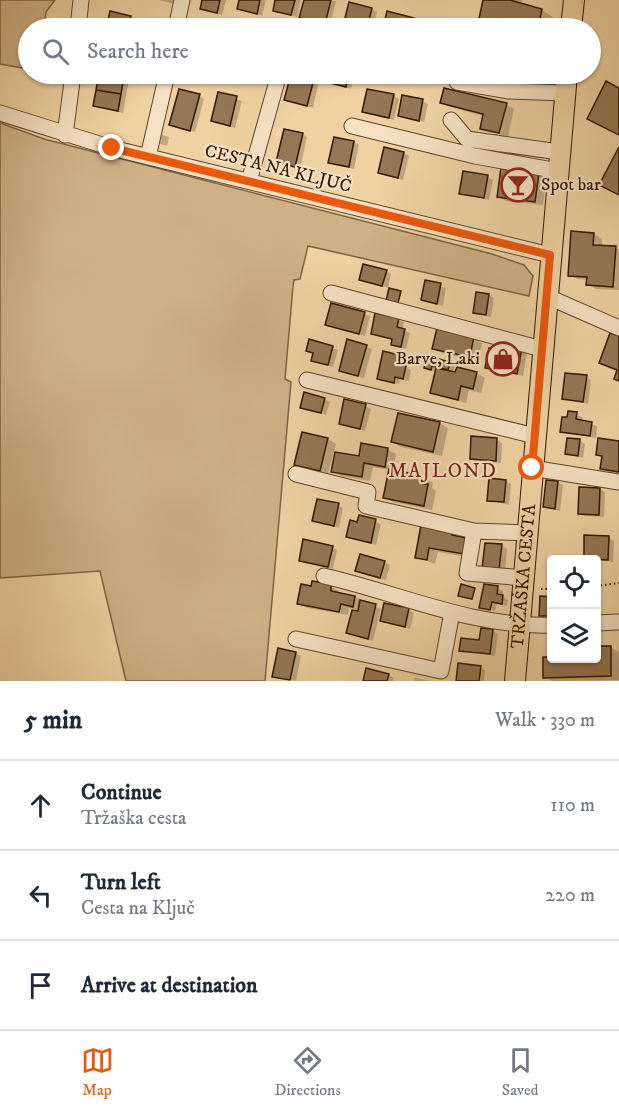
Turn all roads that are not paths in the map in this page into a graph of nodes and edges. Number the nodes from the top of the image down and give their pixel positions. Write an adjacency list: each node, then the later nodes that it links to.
1 (81, 0): 4 (street)
2 (182, 0): 5 (street)
3 (574, 0): 6 (main road)
4 (79, 18)
5 (178, 18)
6 (572, 18)
7 (72, 84): 16 (street)
8 (165, 84): 17 (street)
9 (276, 84): 19 (street)
10 (469, 84): 11 (street)
11 (559, 84)
12 (566, 84): 18 (main road, TRŽAŠKA CESTA)
13 (0, 113): 16 (street, CESTA NA KLJUČ)
14 (451, 120): 18 (street)
15 (352, 126): 18 (street)
16 (65, 135): 17 (street, CESTA NA KLJUČ)
17 (148, 157): 19 (street, CESTA NA KLJUČ)
18 (559, 161): 20 (main road, TRŽAŠKA CESTA)
19 (249, 181): 20 (street, CESTA NA KLJUČ)
20 (550, 255): 22 (main road, TRŽAŠKA CESTA)
21 (332, 293): 24 (street)
22 (546, 296): 23 (street); 24 (main road, TRŽAŠKA CESTA)
23 (619, 328)
24 (542, 349): 26 (main road, TRŽAŠKA CESTA)
25 (307, 380): 26 (street)
26 (535, 436): 27 (main road, TRŽAŠKA CESTA)
27 (532, 468): 29 (street); 31 (main road, TRŽAŠKA CESTA)
28 (296, 474): 30 (street)
29 (619, 482)
30 (474, 531): 31 (street); 33 (street)
31 (527, 533): 33 (main road, TRŽAŠKA CESTA)
32 (324, 576): 34 (street)
33 (524, 578): 38 (main road, TRŽAŠKA CESTA)
34 (452, 612): 38 (street); 39 (street)
35 (619, 622): 36 (street)
36 (601, 623)
37 (547, 625): 38 (street)
38 (520, 626): 40 (main road, TRŽAŠKA CESTA)
39 (296, 639)
40 (515, 681)

